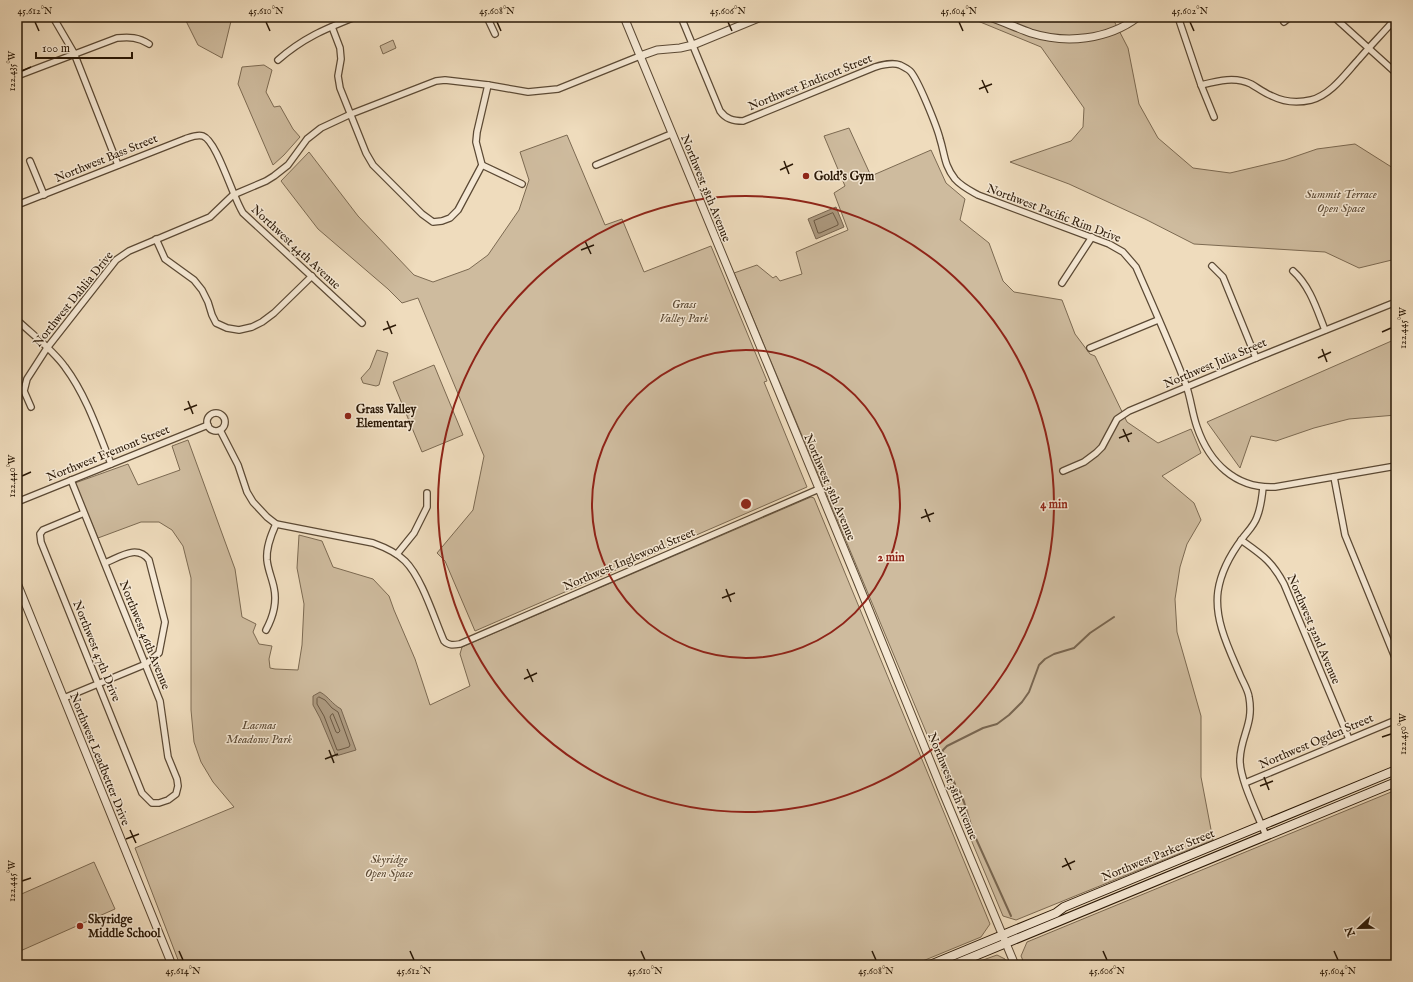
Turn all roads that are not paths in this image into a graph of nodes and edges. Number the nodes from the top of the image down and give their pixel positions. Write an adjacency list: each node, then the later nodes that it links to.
1 (53, 17): 19 (street)
2 (355, 17): 14 (street)
3 (488, 17): 15 (street)
4 (624, 17): 20 (street, Northwest 38th Avenue)
5 (681, 17): 17 (street)
6 (761, 17): 17 (street, Northwest Dahlia Drive)
7 (990, 17): 8 (street)
8 (1138, 17)
9 (1178, 17): 26 (street)
10 (1290, 17): 13 (street)
11 (1334, 17): 18 (street)
12 (1396, 18): 18 (street)
13 (1284, 22)
14 (332, 27): 21 (street); 27 (street)
15 (495, 34)
16 (149, 44): 19 (street)
17 (693, 45): 20 (street, Northwest Dahlia Drive); 22 (street, Northwest Endicott Street)
18 (1369, 48): 23 (street); 26 (street)
19 (74, 53): 24 (street); 32 (street)
20 (640, 56): 25 (street, Northwest Dahlia Drive); 29 (street, Northwest 38th Avenue)
21 (278, 60)
22 (900, 65): 39 (street, Northwest Pacific Rim Drive)
23 (1396, 73)
24 (17, 76)
25 (488, 85): 27 (street, Northwest Dahlia Drive); 33 (street)
26 (1201, 85): 28 (street)
27 (351, 114): 33 (street); 37 (street, Northwest Dahlia Drive)
28 (1214, 117)
29 (672, 134): 34 (street); 63 (street, Northwest 38th Avenue)
30 (204, 136): 32 (street, Northwest Bass Street); 37 (street, Northwest 44th Avenue)
31 (30, 161): 36 (street)
32 (118, 165): 36 (street, Northwest Bass Street)
33 (482, 165): 35 (street)
34 (596, 165)
35 (522, 184)
36 (44, 195): 38 (street, Northwest Bass Street)
37 (233, 195): 40 (street, Northwest Dahlia Drive); 43 (street, Northwest 44th Avenue)
38 (17, 205)
39 (1092, 237): 44 (street); 47 (street, Northwest Pacific Rim Drive)
40 (156, 239): 43 (street); 50 (street, Northwest Dahlia Drive)
41 (1212, 266): 52 (street)
42 (1293, 271): 49 (street)
43 (312, 276): 48 (street, Northwest 44th Avenue)
44 (1062, 283)
45 (1396, 302): 49 (street, Northwest Julia Street)
46 (17, 320): 50 (street)
47 (1158, 320): 51 (street); 53 (street, Northwest Pacific Rim Drive)
48 (362, 323)
49 (1325, 330): 52 (street, Northwest Julia Street)
50 (47, 348): 54 (street, Northwest Dahlia Drive); 57 (street)
51 (1090, 348)
52 (1256, 358): 53 (street, Northwest Julia Street)
53 (1186, 387): 59 (street, Northwest Julia Street); 62 (street, Northwest Pacific Rim Drive)
54 (31, 407)
55 (208, 425): 56 (street); 56 (street); 57 (street, Northwest Fremont Street)
56 (220, 430): 67 (street)
57 (111, 464): 61 (street, Northwest Fremont Street)
58 (1396, 466): 60 (street, Northwest Pacific Rim Drive)
59 (1062, 471)
60 (1334, 477): 62 (street, Northwest Pacific Rim Drive); 73 (street)
61 (71, 480): 65 (street, Northwest Fremont Street); 66 (street, Northwest 46th Avenue)
62 (1263, 488): 68 (street)
63 (819, 489): 69 (street, Northwest Inglewood Street); 85 (street, Northwest 38th Avenue)
64 (427, 493): 69 (street)
65 (17, 502)
66 (84, 513): 70 (street, Northwest 46th Avenue); 75 (street, Northwest 47th Drive)
67 (276, 524): 69 (street); 72 (street)
68 (1242, 540): 78 (street, Northwest 32nd Avenue); 81 (street)
69 (397, 554)
70 (105, 563): 74 (street, Northwest 46th Avenue); 74 (street)
71 (17, 583): 76 (street, Northwest Leadbetter Drive)
72 (266, 630)
73 (1396, 660)
74 (146, 664): 75 (street); 82 (street, Northwest 46th Avenue)
75 (98, 683): 76 (street); 82 (street, Northwest 47th Drive)
76 (64, 698): 87 (street, Northwest Leadbetter Drive)
77 (1396, 720): 78 (street, Northwest Ogden Street)
78 (1348, 739): 81 (street, Northwest Ogden Street)
79 (1396, 770): 83 (main road, Northwest Parker Street)
80 (1396, 782): 84 (main road, Northwest Parker Street)
81 (1245, 783): 83 (street)
82 (168, 800)
83 (1262, 825): 84 (street); 85 (main road, Northwest Parker Street)
84 (1266, 836): 86 (main road, Northwest Parker Street)
85 (1003, 935): 86 (street, Northwest 38th Avenue); 88 (main road, Northwest Parker Street)
86 (1006, 943): 89 (main road, Northwest Parker Street); 90 (street, Northwest 38th Avenue)
87 (172, 965)
88 (930, 965)
89 (953, 965)
90 (1015, 965)

